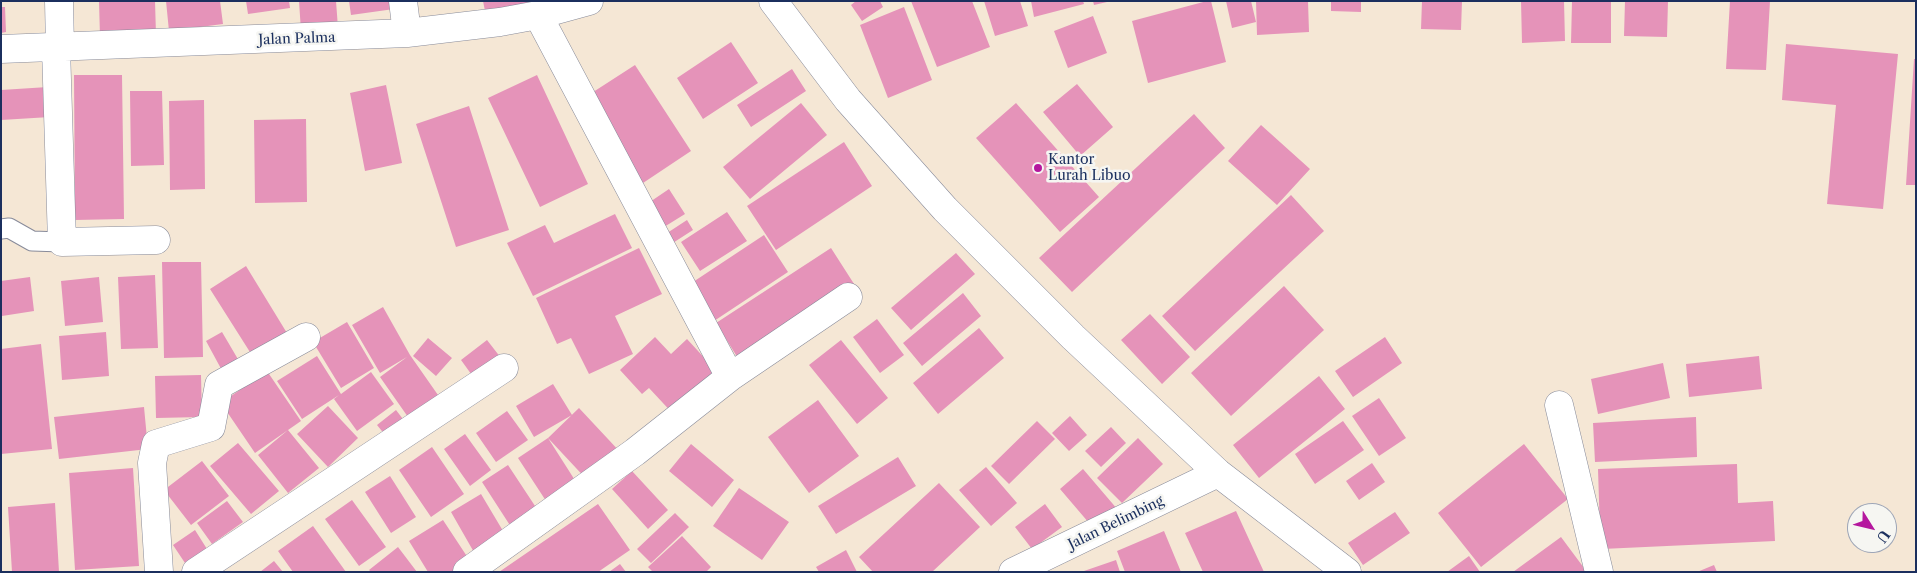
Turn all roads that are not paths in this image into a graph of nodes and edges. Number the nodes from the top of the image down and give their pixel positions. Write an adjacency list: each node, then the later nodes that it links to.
1 (59, 1): 7 (street)
2 (403, 1): 6 (street)
3 (589, 1): 5 (street, Jalan Palma)
4 (774, 1): 17 (street)
5 (538, 15): 6 (street, Jalan Palma); 15 (street)
6 (408, 33): 7 (street, Jalan Palma)
7 (58, 48): 8 (street, Jalan Palma); 11 (street)
8 (1, 49)
9 (1, 229): 11 (lane)
10 (156, 240): 11 (street)
11 (62, 242)
12 (848, 297): 15 (street)
13 (306, 337): 18 (street)
14 (504, 368): 19 (street)
15 (730, 377): 20 (street)
16 (1559, 405): 23 (street)
17 (1218, 473): 21 (street, Jalan Belimbing); 22 (street)
18 (159, 572)
19 (196, 572)
20 (467, 572)
21 (1013, 572)
22 (1347, 572)
23 (1599, 572)

